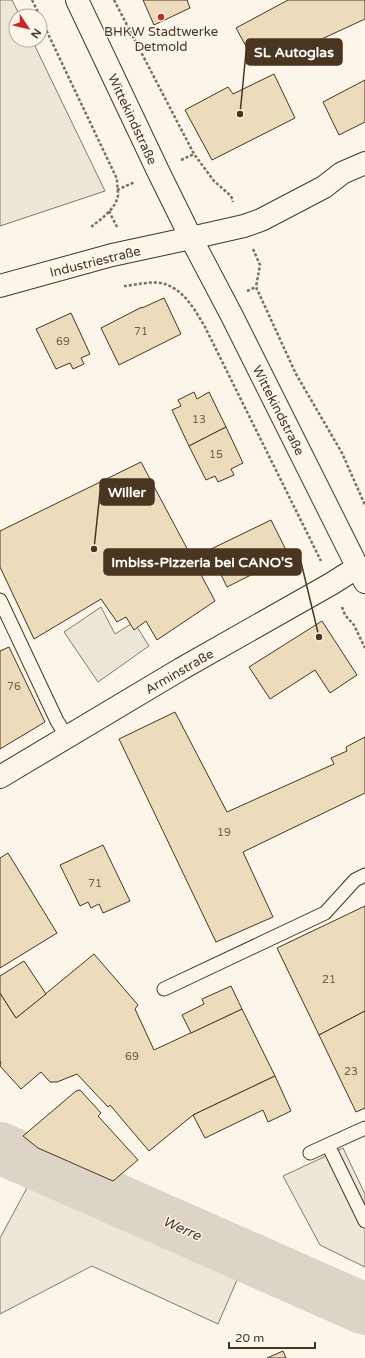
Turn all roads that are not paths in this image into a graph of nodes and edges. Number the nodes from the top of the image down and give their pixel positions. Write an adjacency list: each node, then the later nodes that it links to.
1 (77, 0): 3 (street, Wittekindstraße)
2 (365, 163): 3 (street)
3 (191, 238): 4 (street, Industriestraße); 5 (street, Wittekindstraße)
4 (0, 286)
5 (362, 575): 7 (street, Arminstraße)
6 (0, 600): 7 (lane)
7 (67, 737): 8 (street, Arminstraße)
8 (0, 777)
9 (365, 876): 10 (lane)
10 (164, 989)
11 (365, 1128): 12 (lane)
12 (328, 1145): 13 (lane); 14 (lane)
13 (310, 1153)
14 (365, 1221)

